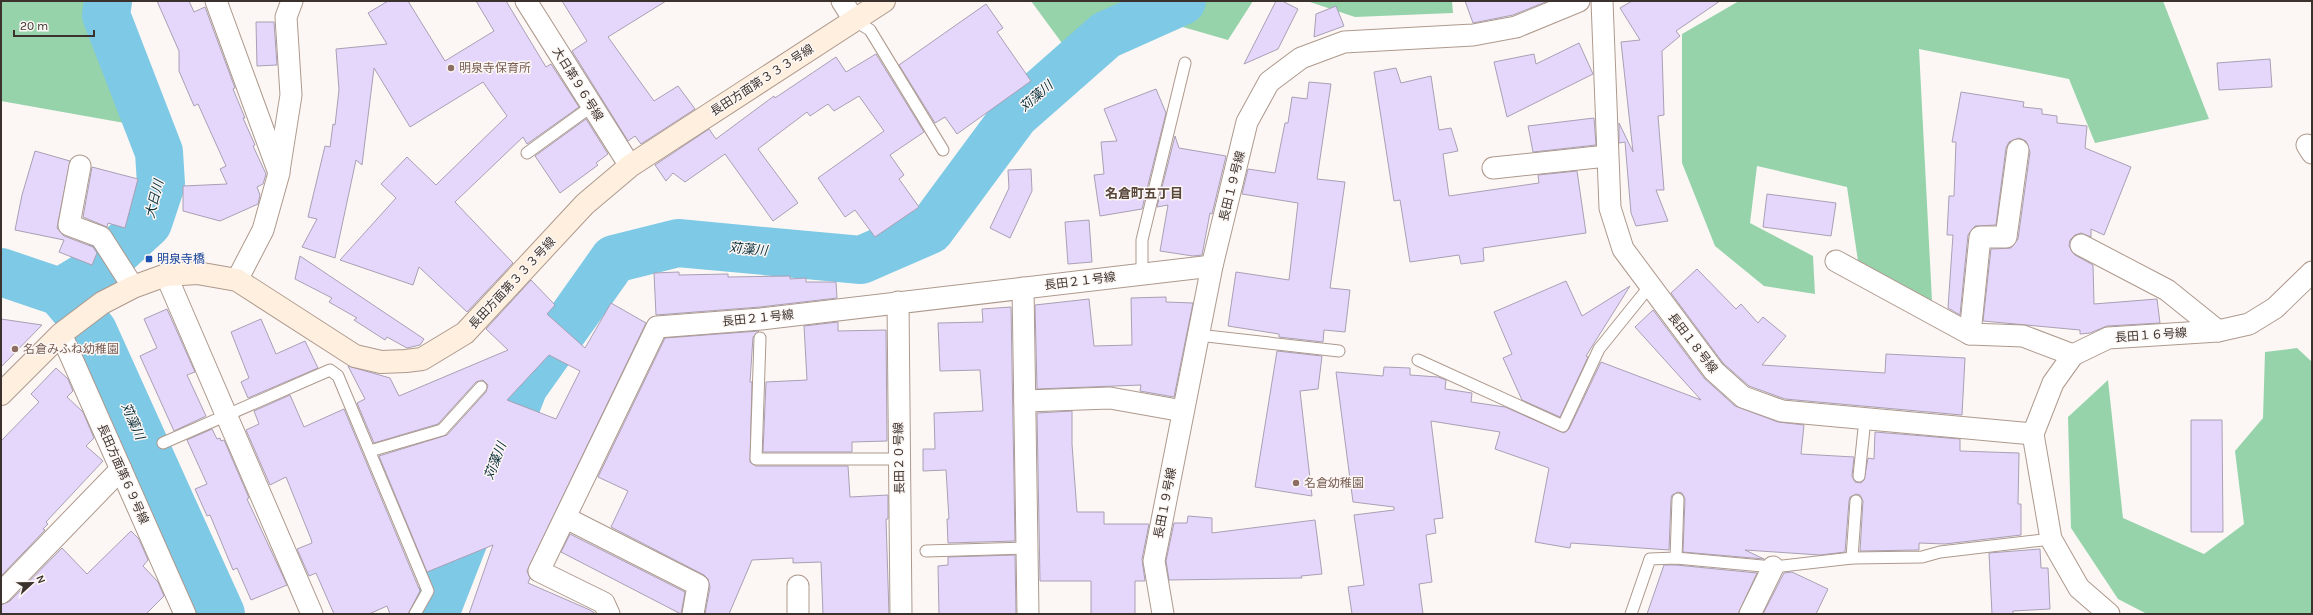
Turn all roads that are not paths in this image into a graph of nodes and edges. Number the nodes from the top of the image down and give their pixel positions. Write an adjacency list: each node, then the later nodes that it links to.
1 (216, 1): 18 (street)
2 (292, 1): 18 (street)
3 (526, 1): 10 (street, 大日第９６号線)
4 (842, 1): 8 (street)
5 (884, 1): 8 (street, 長田方面第３３３号線)
6 (1579, 1): 21 (street, 長田１９号線)
7 (1602, 1): 14 (street, 長田１８号線)
8 (854, 20): 11 (lane); 16 (street, 長田方面第３３３号線)
9 (1186, 63): 23 (lane)
10 (592, 106): 13 (lane); 16 (street, 大日第９６号線)
11 (943, 150)
12 (2018, 150): 32 (street)
13 (527, 153)
14 (1607, 156): 17 (street); 26 (street, 長田１８号線)
15 (80, 166): 27 (street)
16 (630, 166): 25 (street, 長田方面第３３３号線)
17 (1493, 168)
18 (279, 173): 25 (street)
19 (2081, 245): 30 (street)
20 (1836, 261): 32 (street)
21 (1212, 266): 23 (street, 長田２１号線); 33 (street, 長田１９号線)
22 (2312, 272): 30 (street, 長田１６号線)
23 (1142, 274): 28 (street, 長田２１号線)
24 (166, 275): 25 (street, 長田方面第３３３号線); 27 (street, 長田方面第３３３号線); 42 (street)
25 (236, 280)
26 (1649, 286): 37 (lane); 43 (street, 長田１８号線)
27 (133, 287): 31 (street, 長田方面第３３３号線)
28 (1023, 288): 29 (street, 長田２１号線); 40 (street)
29 (898, 302): 47 (street, 長田２０号線); 52 (street, 長田２１号線)
30 (2218, 331): 36 (street, 長田１６号線)
31 (61, 334): 39 (street, 長田方面第３３３号線); 48 (street, 長田方面第６９号線)
32 (1970, 334): 36 (street)
33 (1198, 335): 35 (lane); 41 (street, 長田１９号線)
34 (760, 338): 47 (lane)
35 (1339, 351)
36 (2073, 355): 44 (street, 長田１６号線)
37 (1418, 360)
38 (481, 387): 46 (lane)
39 (1, 394)
40 (1025, 400): 41 (street); 54 (street)
41 (1183, 410): 69 (street, 長田１９号線)
42 (226, 414): 45 (lane); 46 (lane); 62 (street)
43 (1865, 419): 44 (street, 長田１８号線); 49 (lane)
44 (2033, 434): 53 (street)
45 (163, 443)
46 (370, 451): 63 (lane)
47 (899, 459): 67 (street, 長田２０号線)
48 (121, 469): 60 (street); 61 (street, 長田方面第６９号線)
49 (1859, 476)
50 (1678, 500): 56 (lane)
51 (1856, 500): 57 (lane)
52 (566, 518): 64 (street, 長田２１号線); 65 (street)
53 (2051, 539): 57 (lane); 72 (street)
54 (1027, 548): 55 (lane); 68 (street)
55 (926, 551)
56 (1676, 558): 58 (lane); 70 (lane)
57 (1852, 558): 58 (lane)
58 (1773, 567): 71 (street)
59 (798, 586): 66 (street)
60 (1, 593)
61 (185, 614)
62 (312, 614)
63 (415, 614)
64 (609, 614)
65 (693, 614)
66 (798, 614)
67 (901, 614)
68 (1028, 614)
69 (1163, 614)
70 (1631, 614)
71 (1750, 614)
72 (2109, 614)

